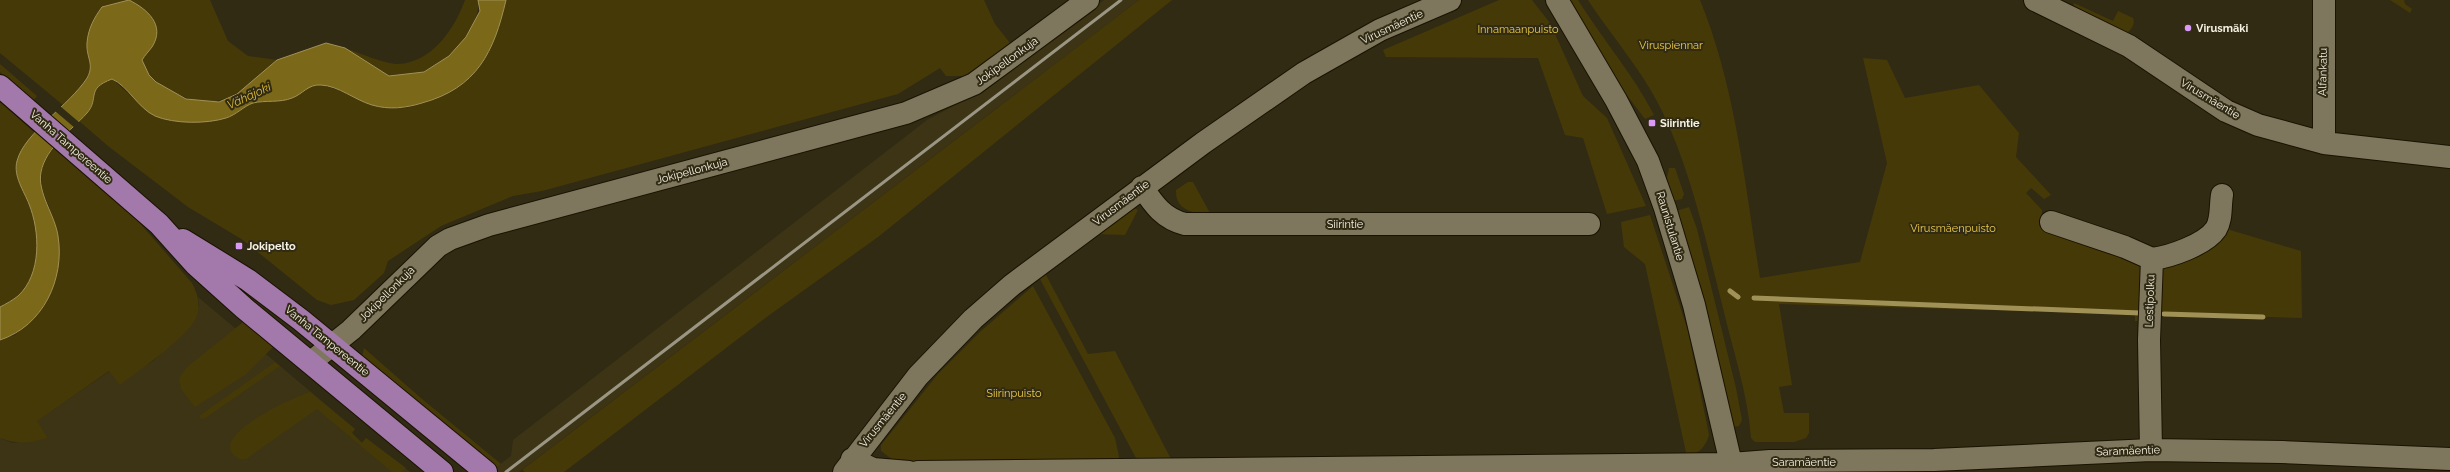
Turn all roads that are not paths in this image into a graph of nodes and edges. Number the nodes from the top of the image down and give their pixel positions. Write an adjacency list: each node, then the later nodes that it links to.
1 (1088, 0): 15 (street, Jokipellonkuja)
2 (1450, 0): 9 (street, Virusmäentie)
3 (1557, 0): 20 (street, Raunistulantie)
4 (2034, 0): 7 (street, Virusmäentie)
5 (2324, 0): 7 (street, Alfankatu)
6 (0, 86): 12 (main road, Vanha Tampereentie)
7 (2324, 143): 8 (street, Virusmäentie)
8 (2450, 158)
9 (1142, 187): 13 (street, Siirintie); 19 (street, Virusmäentie)
10 (2222, 195): 14 (street)
11 (2051, 222): 14 (street, Lestipolku)
12 (159, 224): 15 (main road, Vanha Tampereentie); 16 (main road, Vanha Tampereentie)
13 (1589, 224)
14 (2152, 259): 17 (street, Lestipolku)
15 (333, 345): 16 (street, Jokipellonkuja); 22 (main road, Vanha Tampereentie)
16 (311, 362): 21 (main road, Vanha Tampereentie)
17 (2151, 450): 18 (street, Saramäentie); 20 (street, Saramäentie)
18 (2450, 459)
19 (848, 466): 23 (street)
20 (1732, 468): 24 (street, Saramäentie)
21 (442, 472)
22 (486, 472)
23 (909, 472)
24 (918, 472)

